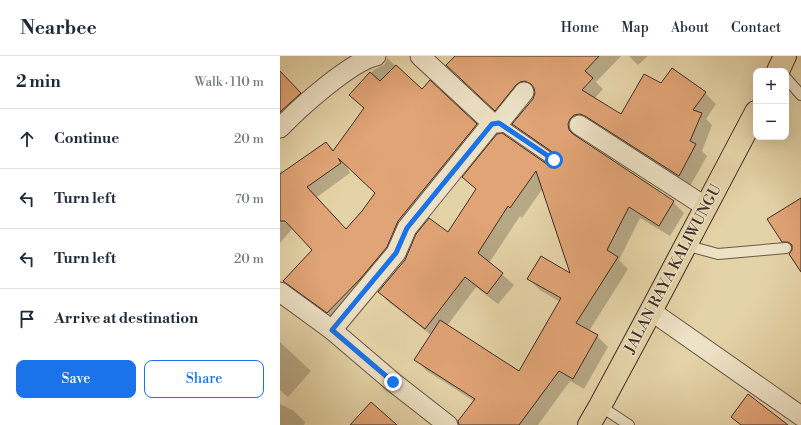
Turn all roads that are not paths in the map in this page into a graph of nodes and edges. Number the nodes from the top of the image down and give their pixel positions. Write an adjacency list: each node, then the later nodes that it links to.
1 (376, 56): 9 (street)
2 (420, 56): 7 (street)
3 (789, 79): 5 (lane)
4 (524, 92): 7 (street)
5 (801, 95)
6 (753, 118): 11 (main road, JALAN RAYA KALIWUNGU)
7 (496, 123): 10 (lane); 16 (street)
8 (579, 125): 11 (street)
9 (280, 128)
10 (554, 160)
11 (706, 207): 12 (main road, JALAN RAYA KALIWUNGU)
12 (685, 245): 13 (lane); 15 (main road, JALAN RAYA KALIWUNGU)
13 (786, 248)
14 (280, 292): 16 (street)
15 (651, 311): 17 (main road, JALAN RAYA KALIWUNGU); 18 (street)
16 (332, 330): 19 (street)
17 (600, 406): 20 (main road, JALAN RAYA KALIWUNGU); 21 (lane)
18 (801, 416)
19 (448, 425)
20 (589, 425)
21 (629, 425)

